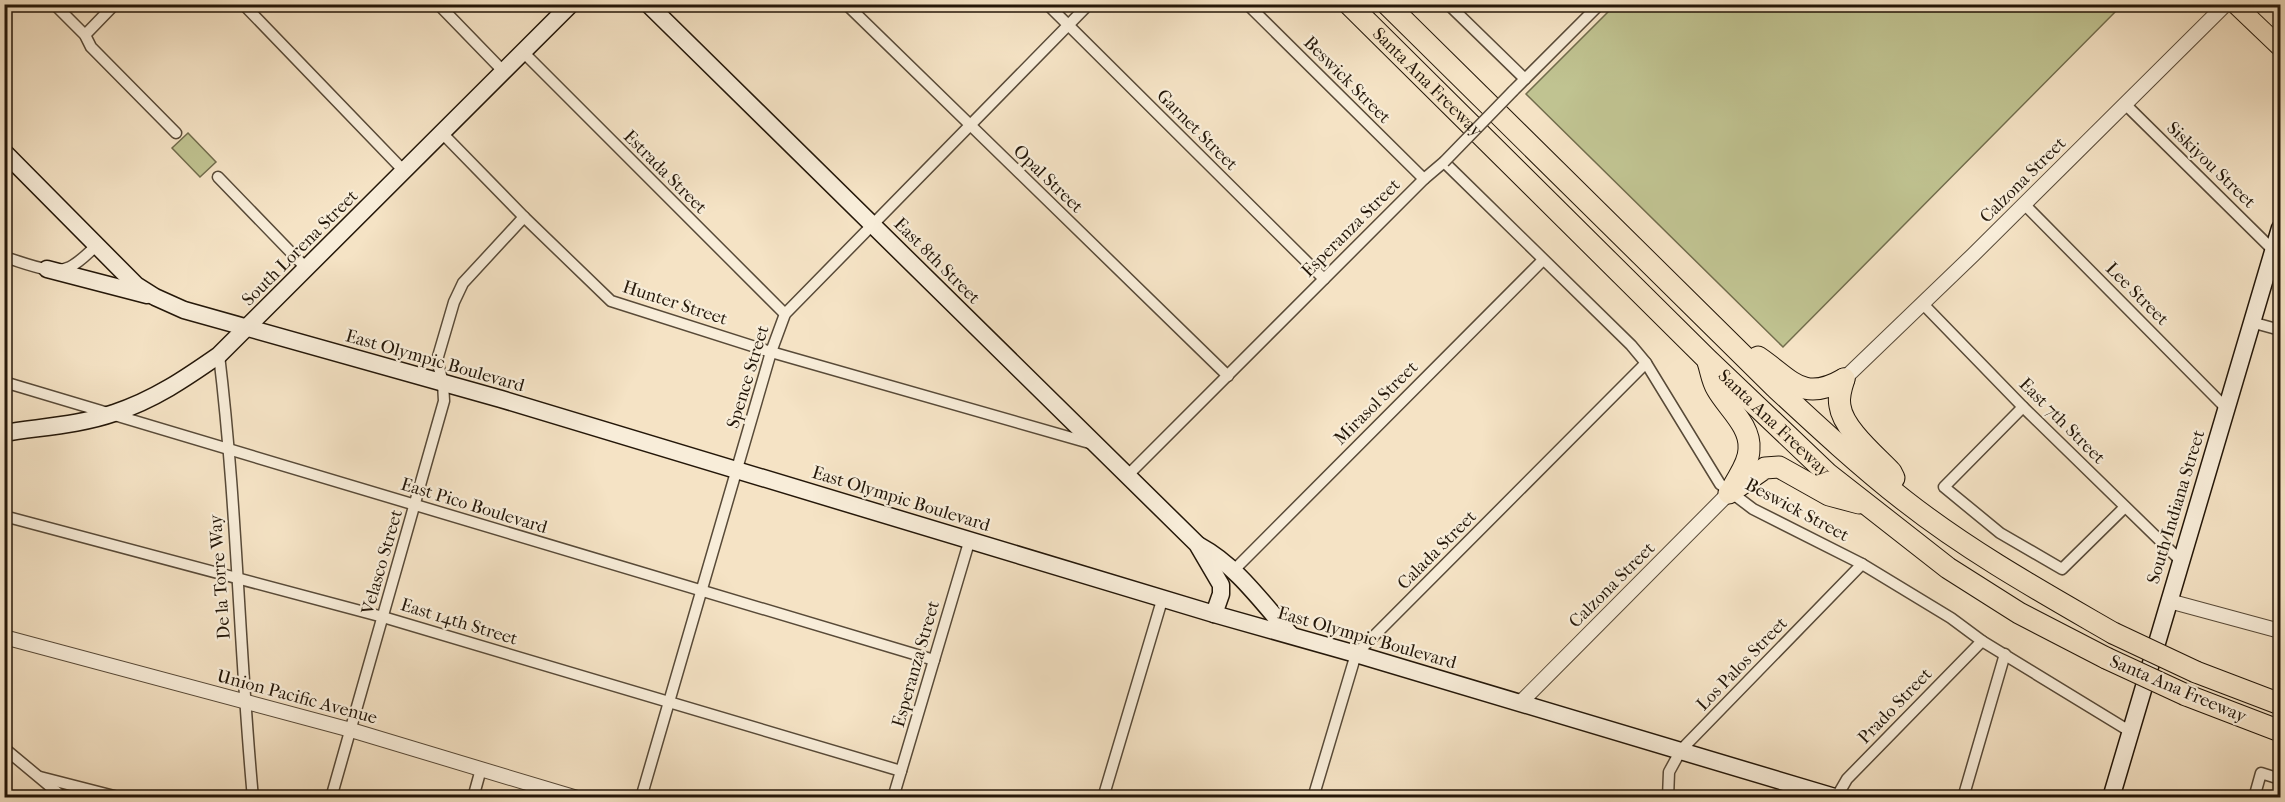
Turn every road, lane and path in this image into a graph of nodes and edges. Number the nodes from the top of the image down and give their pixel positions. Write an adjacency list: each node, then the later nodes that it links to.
1 (54, 4): 18 (street)
2 (115, 4): 18 (street)
3 (243, 4): 29 (street)
4 (438, 4): 21 (street)
5 (571, 4): 20 (main road, South Lorena Street)
6 (648, 4): 34 (main road, East 8th Street)
7 (846, 4): 24 (street, Opal Street)
8 (1047, 4): 17 (street, Garnet Street)
9 (1089, 4): 17 (street, Spence Street)
10 (1246, 4): 31 (street, Beswick Street)
11 (1349, 4): 52 (highway, Santa Ana Freeway)
12 (1387, 4): 49 (highway, Santa Ana Freeway)
13 (1448, 4): 22 (street)
14 (1600, 4): 22 (street, Esperanza Street)
15 (2226, 4): 23 (street, Calzona Street)
16 (2235, 4): 19 (main road)
17 (1069, 26): 24 (street, Spence Street); 42 (street, Garnet Street)
18 (85, 35): 25 (street)
19 (2280, 47)
20 (524, 52): 21 (main road, South Lorena Street); 45 (street, Estrada Street)
21 (504, 72): 26 (main road, South Lorena Street)
22 (1525, 79): 28 (street, Esperanza Street, bridge)
23 (2125, 104): 32 (street, Calzona Street); 37 (street, Siskiyou Street)
24 (968, 125): 34 (street, Spence Street); 54 (street, Opal Street)
25 (176, 133)
26 (442, 133): 29 (main road, South Lorena Street); 33 (street, Hunter Street)
27 (4, 152): 36 (main road, East Olympic Boulevard)
28 (1444, 162): 31 (street, Esperanza Street); 39 (street, Beswick Street)
29 (404, 171): 41 (main road, South Lorena Street)
30 (218, 177): 41 (street)
31 (1424, 179): 42 (street, Esperanza Street)
32 (2024, 204): 44 (street, Calzona Street); 59 (street, Lee Street)
33 (524, 218): 50 (street, Hunter Street); 57 (street, Velasco Street)
34 (873, 225): 45 (street, Spence Street); 62 (main road, East 8th Street)
35 (2280, 228): 37 (main road, South Indiana Street)
36 (96, 246): 40 (street); 43 (main road, East Olympic Boulevard)
37 (2273, 249): 46 (main road, South Indiana Street)
38 (4, 257): 40 (street)
39 (1544, 260): 53 (street, Beswick Street); 76 (street, Mirasol Street)
40 (47, 269): 43 (main road)
41 (307, 269): 47 (main road, South Lorena Street)
42 (1324, 279): 54 (street, Esperanza Street)
43 (155, 297): 47 (main road, East Olympic Boulevard)
44 (1922, 303): 55 (street, Calzona Street); 58 (street, East 7th Street)
45 (785, 314): 50 (street, Spence Street)
46 (2251, 322): 48 (street); 59 (main road, South Indiana Street)
47 (247, 328): 51 (main road, South Lorena Street); 57 (main road, East Olympic Boulevard)
48 (2280, 330)
49 (1720, 332): 55 (highway); 67 (highway, Santa Ana Freeway)
50 (771, 352): 62 (street, Hunter Street); 64 (street, Spence Street)
51 (219, 355): 60 (main road, South Lorena Street); 63 (street, De la Torre Way)
52 (1707, 359): 66 (highway); 68 (highway, Santa Ana Freeway)
53 (1646, 363): 66 (street, Beswick Street); 87 (street, Calada Street)
54 (1228, 376): 65 (street, Esperanza Street)
55 (1844, 379): 67 (highway)
56 (4, 382): 60 (street, East Pico Boulevard)
57 (443, 383): 64 (main road, East Olympic Boulevard); 69 (street, Velasco Street)
58 (2023, 407): 70 (street, East 7th Street); 70 (street)
59 (2226, 408): 74 (main road, South Indiana Street)
60 (113, 414): 61 (main road, South Lorena Street); 63 (street, East Pico Boulevard)
61 (4, 433)
62 (1094, 445): 65 (main road, East 8th Street)
63 (227, 449): 69 (street, East Pico Boulevard); 77 (street, De la Torre Way)
64 (737, 470): 72 (main road, East Olympic Boulevard); 78 (street, Spence Street)
65 (1127, 476): 73 (main road, East 8th Street)
66 (1730, 493): 68 (highway); 75 (street, Beswick Street); 92 (street, Calzona Street)
67 (1905, 501): 93 (highway, Santa Ana Freeway, bridge)
68 (1864, 504): 95 (highway, Santa Ana Freeway, bridge)
69 (415, 506): 78 (street, East Pico Boulevard); 82 (street, Velasco Street)
70 (2125, 507): 74 (street, East 7th Street)
71 (4, 516): 77 (street, East 14th Street)
72 (970, 539): 79 (main road, East Olympic Boulevard); 89 (street, Esperanza Street)
73 (1197, 544): 76 (main road, East 8th Street); 81 (main road, East 8th Street)
74 (2181, 561): 80 (main road, South Indiana Street)
75 (1862, 564): 86 (street, Beswick Street); 98 (street, Los Palos Street)
76 (1233, 571): 84 (main road, East 8th Street)
77 (238, 578): 82 (street, East 14th Street); 90 (street, De la Torre Way)
78 (702, 591): 89 (street, East Pico Boulevard); 91 (street, Spence Street)
79 (1163, 597): 81 (main road, East Olympic Boulevard); 112 (street)
80 (2169, 601): 83 (street); 96 (main road, South Indiana Street)
81 (1214, 614): 84 (main road, East Olympic Boulevard)
82 (383, 617): 91 (street, East 14th Street); 94 (street, Velasco Street)
83 (2280, 632)
84 (1292, 635): 87 (main road, East Olympic Boulevard)
85 (4, 637): 90 (street, Union Pacific Avenue)
86 (1982, 641): 88 (street, Beswick Street); 103 (street, Prado Street)
87 (1356, 654): 92 (main road, East Olympic Boulevard); 113 (street, Calada Street)
88 (2005, 654): 96 (street, Beswick Street); 115 (street)
89 (934, 660): 100 (street, Esperanza Street)
90 (244, 701): 94 (street, Union Pacific Avenue); 106 (street, De la Torre Way)
91 (669, 702): 100 (street, East 14th Street); 110 (street, Spence Street)
92 (1520, 703): 98 (main road, East Olympic Boulevard)
93 (2280, 704)
94 (351, 730): 99 (street, Union Pacific Avenue); 107 (street, Velasco Street)
95 (2280, 731)
96 (2131, 732): 116 (main road, South Indiana Street)
97 (4, 748): 101 (street)
98 (1681, 750): 103 (main road, East Olympic Boulevard); 114 (street, Los Palos Street)
99 (481, 769): 108 (street); 109 (street, Union Pacific Avenue)
100 (902, 771): 111 (street, Esperanza Street)
101 (40, 777): 104 (street); 105 (street)
102 (2280, 779): 117 (street)
103 (1837, 797)
104 (63, 798)
105 (122, 798)
106 (253, 798)
107 (331, 798)
108 (473, 798)
109 (577, 798)
110 (641, 798)
111 (893, 798)
112 (1103, 798)
113 (1313, 798)
114 (1668, 798)
115 (1963, 798)
116 (2111, 798)
117 (2254, 798)

